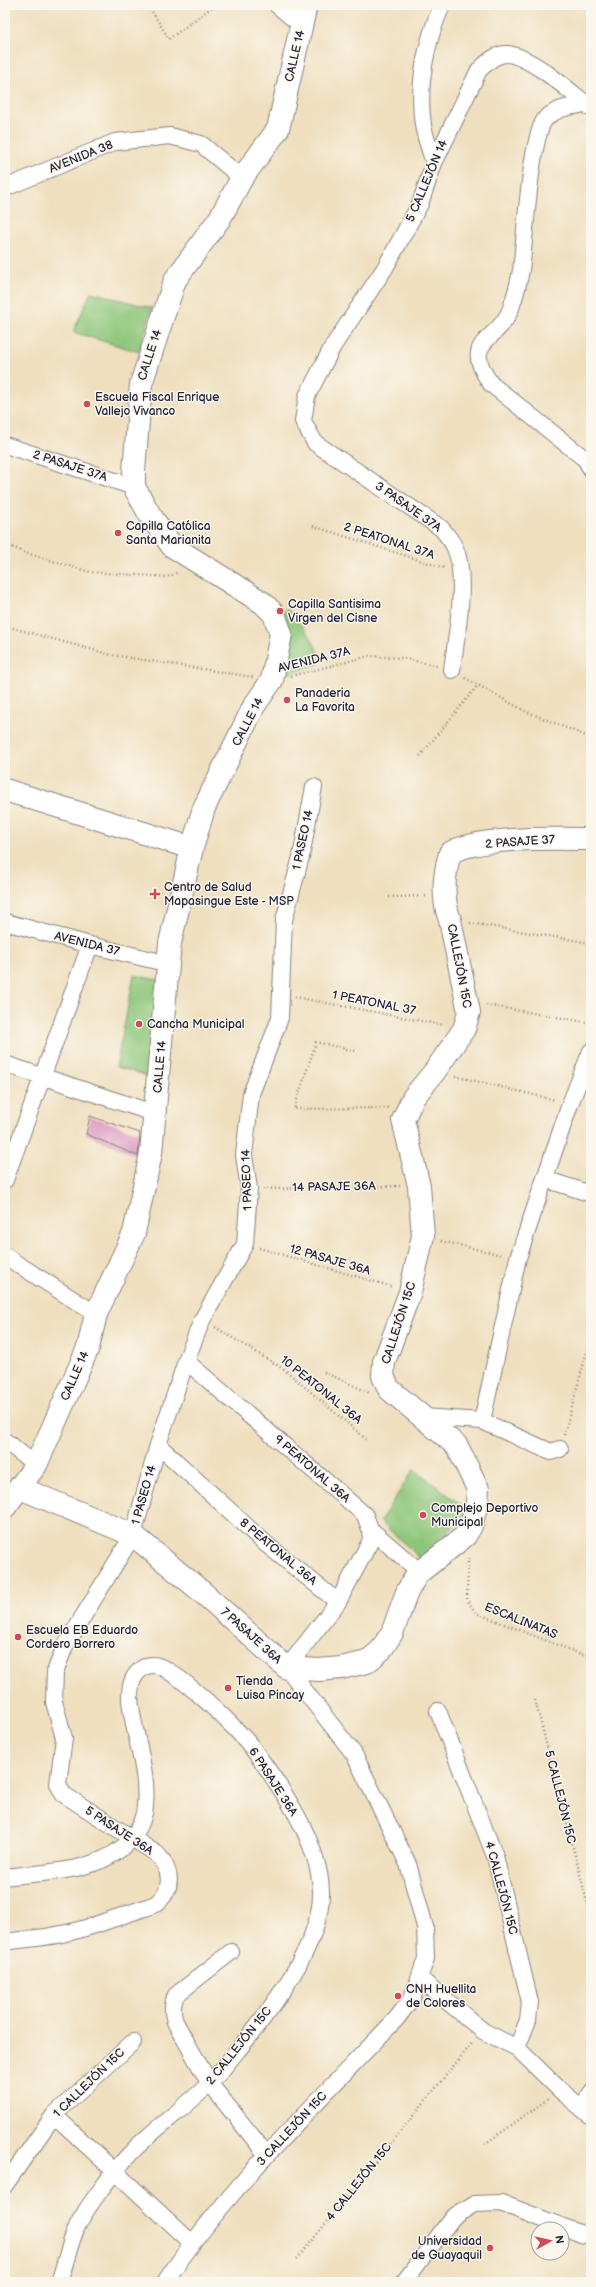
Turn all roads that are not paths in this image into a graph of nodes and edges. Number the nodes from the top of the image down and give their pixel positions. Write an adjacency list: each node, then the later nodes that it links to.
1 (277, 5): 4 (street)
2 (306, 5): 4 (street, CALLE 14)
3 (442, 5): 6 (street)
4 (302, 26): 7 (street, CALLE 14)
5 (588, 106): 6 (street, 5 CALLEJÓN 14); 11 (street)
6 (434, 163): 9 (street, 5 CALLEJÓN 14)
7 (242, 178): 8 (street, AVENIDA 38); 12 (street, CALLE 14)
8 (5, 188)
9 (303, 421): 13 (street, 3 PASAJE 37A)
10 (5, 445): 12 (street, 2 PASAJE 37A)
11 (591, 469)
12 (134, 486): 17 (street, CALLE 14)
13 (452, 670)
14 (314, 787): 31 (street, 1 PASEO 14)
15 (6, 792): 17 (street)
16 (591, 839): 18 (street, 2 PASAJE 37)
17 (192, 848): 21 (street, CALLE 14)
18 (450, 852): 32 (street, CALLEJÓN 15C)
19 (5, 922): 20 (street, AVENIDA 37)
20 (90, 946): 21 (street, AVENIDA 37); 24 (street)
21 (169, 964): 25 (street, CALLE 14)
22 (591, 1051): 26 (street)
23 (5, 1064): 24 (street)
24 (41, 1076): 25 (street); 27 (street)
25 (156, 1114): 30 (street, CALLE 14)
26 (545, 1179): 28 (street); 33 (street)
27 (5, 1180)
28 (591, 1194)
29 (5, 1256): 30 (street)
30 (96, 1314): 37 (street, CALLE 14)
31 (186, 1361): 35 (street, 1 PASEO 14); 40 (street, 9 PEATONAL 36A)
32 (422, 1417): 33 (street); 42 (street, CALLEJÓN 15C)
33 (482, 1421): 36 (street)
34 (5, 1441): 37 (street)
35 (158, 1445): 41 (street, 1 PASEO 14); 43 (street, 8 PEATONAL 36A)
36 (560, 1449)
37 (36, 1464): 38 (street, CALLE 14)
38 (20, 1488): 39 (street, CALLE 14); 41 (street, 7 PASAJE 36A)
39 (5, 1506)
40 (370, 1529): 42 (street); 43 (street)
41 (133, 1535): 44 (street, 7 PASAJE 36A); 46 (street, 1 PASEO 14)
42 (420, 1572): 44 (street, CALLEJÓN 15C)
43 (338, 1602): 44 (street)
44 (287, 1668): 52 (street, 7 PASAJE 36A)
45 (438, 1711): 54 (street, 4 CALLEJÓN 15C)
46 (58, 1784): 47 (street, 5 PASAJE 36A)
47 (132, 1839): 48 (street); 49 (street, 6 PASAJE 36A); 50 (street, 5 PASAJE 36A)
48 (5, 1877)
49 (321, 1892): 55 (street, 2 CALLEJÓN 15C)
50 (5, 1942)
51 (231, 1952): 55 (street)
52 (419, 1978): 54 (street); 59 (street, 3 CALLEJÓN 15C)
53 (133, 2042): 58 (street, 1 CALLEJÓN 15C)
54 (518, 2048): 57 (street)
55 (210, 2084): 59 (street); 60 (street, 2 CALLEJÓN 15C)
56 (591, 2093): 57 (street)
57 (586, 2112)
58 (54, 2115): 60 (street); 61 (street, 1 CALLEJÓN 15C)
59 (267, 2155): 63 (street, 3 CALLEJÓN 15C)
60 (114, 2172): 63 (street); 64 (street, 2 CALLEJÓN 15C)
61 (5, 2185)
62 (591, 2235): 66 (street)
63 (191, 2242): 65 (street, 3 CALLEJÓN 15C)
64 (59, 2282)
65 (165, 2282)
66 (404, 2282)

